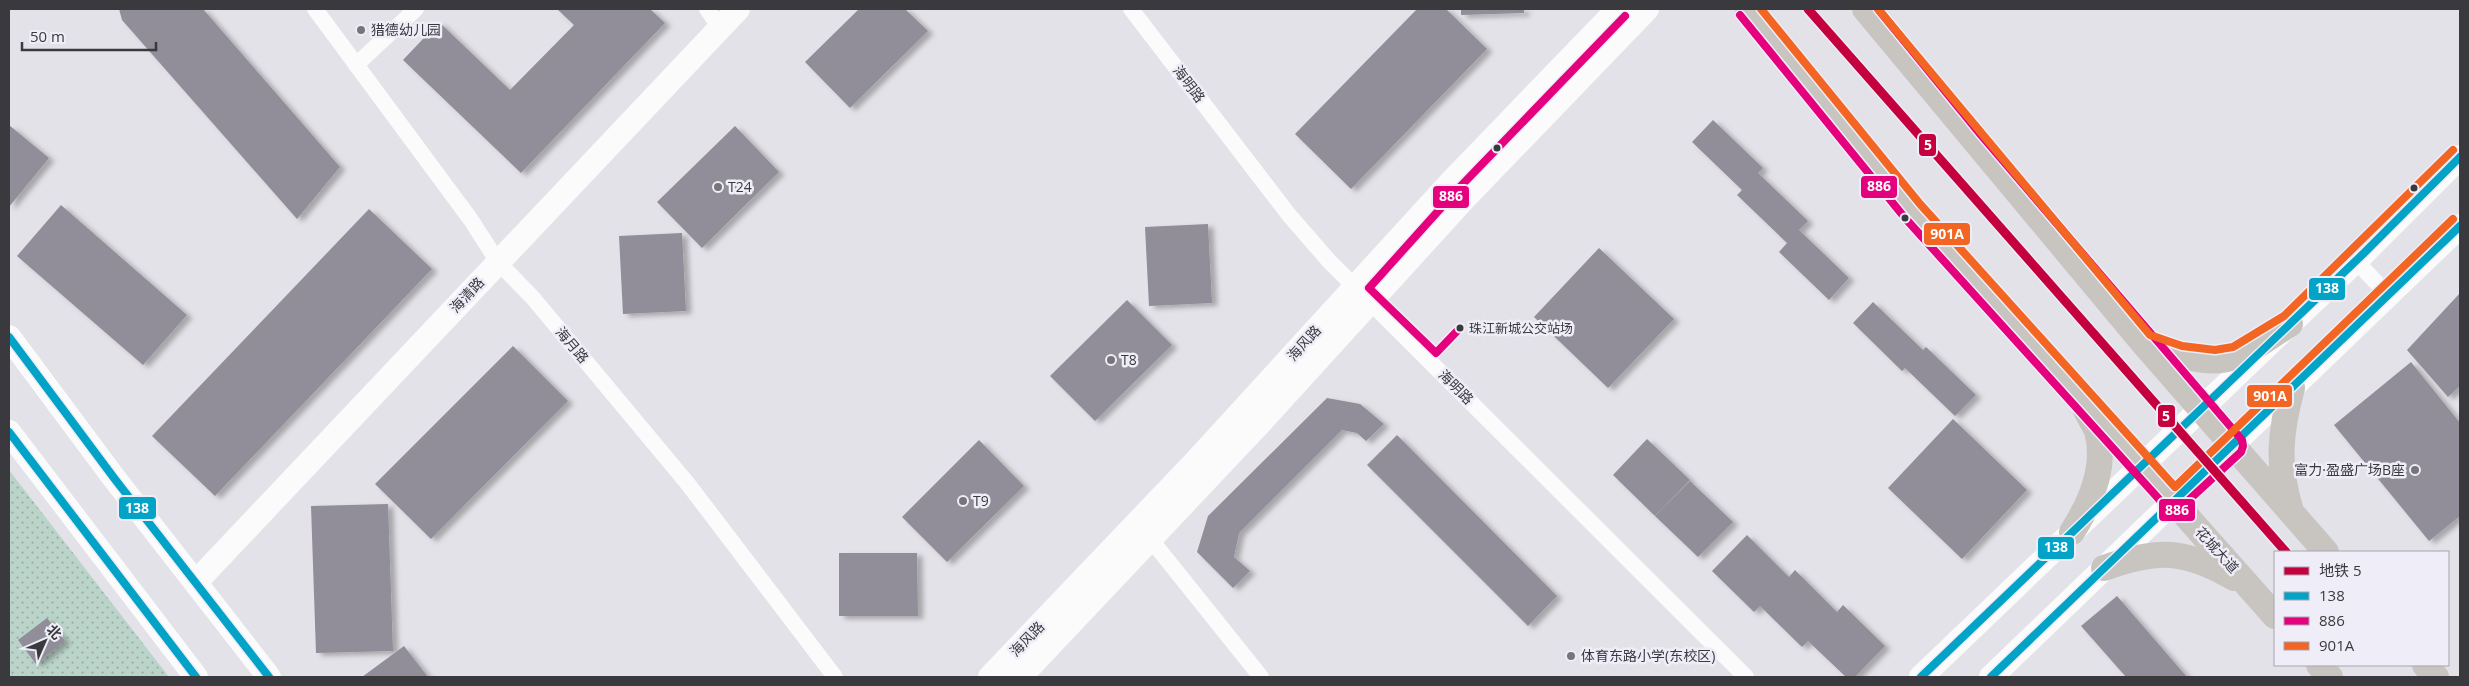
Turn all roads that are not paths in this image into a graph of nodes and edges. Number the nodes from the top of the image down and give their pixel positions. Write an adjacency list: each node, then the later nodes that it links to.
1 (315, 9): 10 (street, 海月路)
2 (416, 9): 10 (street)
3 (738, 9): 9 (street, 海清路)
4 (1131, 9): 15 (street, 海明路)
5 (1618, 9): 15 (street, 海风路)
6 (1647, 9): 15 (street, 海风路)
7 (1748, 9): 21 (main road, 花城大道)
8 (1865, 9): 19 (main road)
9 (713, 18): 14 (street, 海清路)
10 (356, 65): 14 (street, 海月路)
11 (2460, 156): 13 (street)
12 (2460, 226): 16 (street)
13 (2356, 261): 16 (street); 17 (street)
14 (498, 262): 32 (street, 海清路); 39 (street, 海月路)
15 (1362, 295): 28 (street, 海风路); 43 (street, 海明路)
16 (2388, 296): 20 (street)
17 (2290, 324): 19 (main road); 22 (street)
18 (9, 337): 32 (street)
19 (2144, 344): 22 (main road)
20 (2292, 388): 24 (street); 27 (main road)
21 (2078, 394): 25 (main road, 花城大道); 29 (main road)
22 (2201, 409): 24 (main road); 25 (street)
23 (9, 432): 37 (street)
24 (2232, 445): 26 (street); 27 (main road)
25 (2142, 466): 26 (main road, 花城大道); 29 (street)
26 (2174, 501): 31 (street); 33 (main road, 花城大道)
27 (2292, 513): 30 (main road)
28 (1144, 531): 40 (street, 海风路); 41 (street, 海风路); 42 (street)
29 (2072, 532): 44 (street)
30 (2325, 551)
31 (2104, 568): 33 (main road); 45 (street)
32 (196, 582): 38 (street)
33 (2250, 587): 34 (main road, 花城大道)
34 (2274, 615)
35 (2320, 666): 46 (main road)
36 (2426, 666): 47 (main road)
37 (196, 677)
38 (269, 677)
39 (835, 677)
40 (990, 677)
41 (1020, 677)
42 (1261, 677)
43 (1746, 677)
44 (1921, 677)
45 (1990, 677)
46 (2330, 677)
47 (2436, 677)

